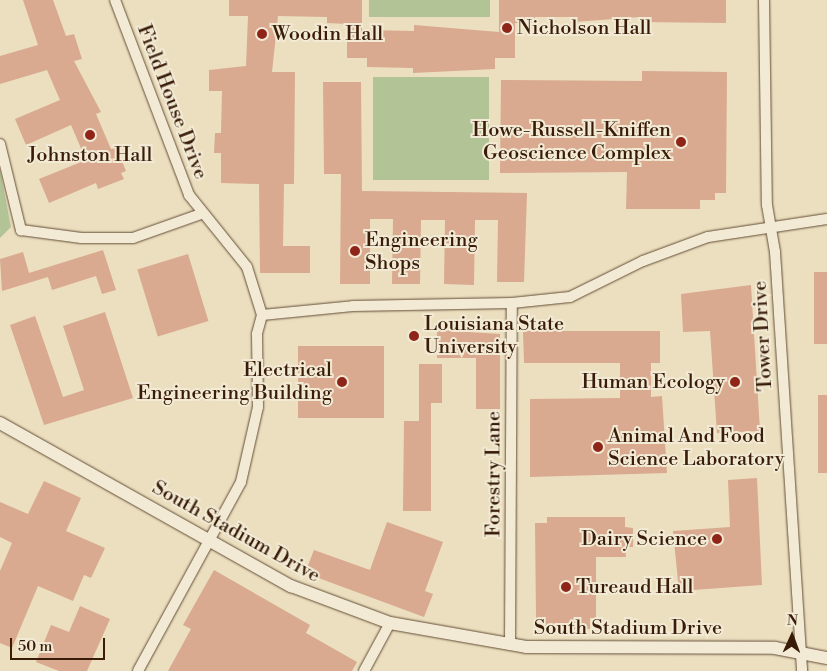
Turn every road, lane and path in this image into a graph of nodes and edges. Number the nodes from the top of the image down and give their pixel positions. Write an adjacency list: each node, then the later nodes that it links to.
1 (115, 0): 4 (street, Field House Drive)
2 (764, 0): 6 (street, Tower Drive)
3 (0, 144): 4 (street)
4 (202, 214): 8 (street, Field House Drive)
5 (827, 219): 6 (street)
6 (770, 226): 7 (street); 13 (street, Tower Drive)
7 (512, 303): 8 (street); 12 (street, Forestry Lane)
8 (262, 315): 10 (street)
9 (0, 423): 10 (street, South Stadium Drive)
10 (208, 542): 11 (street, South Stadium Drive); 15 (street)
11 (390, 623): 12 (street, South Stadium Drive); 16 (street)
12 (510, 645): 13 (street, South Stadium Drive)
13 (800, 653): 14 (street, South Stadium Drive); 17 (street, Tower Drive)
14 (827, 658)
15 (138, 671)
16 (364, 671)
17 (802, 671)

